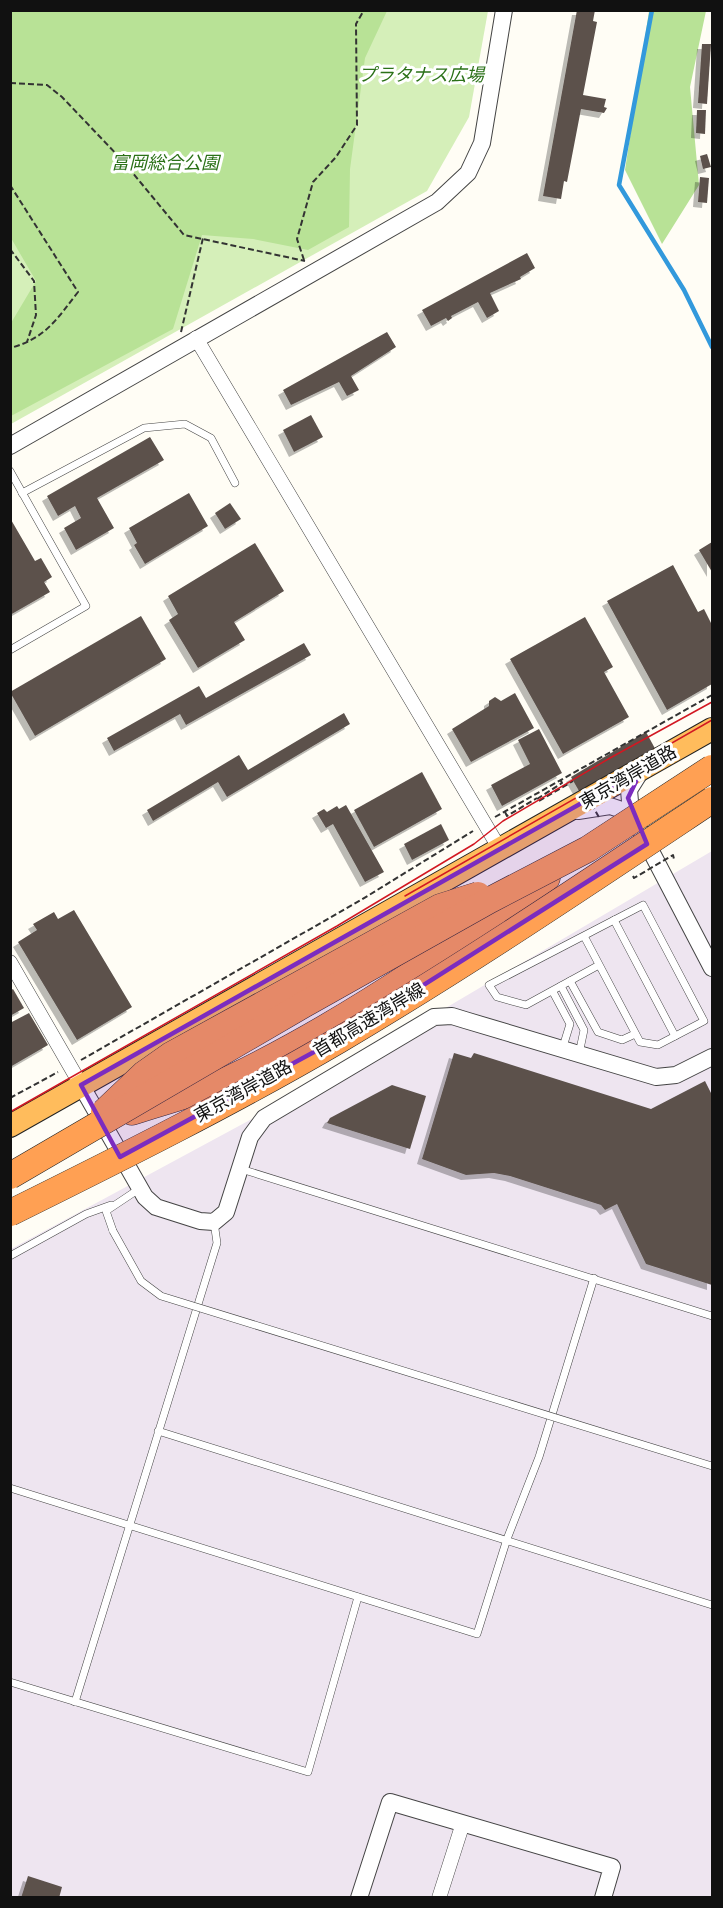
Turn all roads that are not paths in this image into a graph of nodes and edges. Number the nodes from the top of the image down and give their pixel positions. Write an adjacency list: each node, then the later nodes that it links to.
1 (504, 10): 2 (street)
2 (196, 338): 3 (street); 15 (street)
3 (10, 446)
4 (10, 471): 6 (lane)
5 (235, 483): 6 (lane)
6 (22, 493): 7 (lane)
7 (10, 650)
8 (712, 729): 10 (highway, 東京湾岸道路)
9 (712, 768): 16 (highway, bridge)
10 (642, 769): 12 (street); 13 (highway, 東京湾岸道路)
11 (712, 802): 14 (highway, 東京湾岸道路); 20 (highway, 首都高速湾岸線, bridge)
12 (631, 813): 13 (street); 14 (street)
13 (562, 815): 15 (highway, 東京湾岸道路)
14 (648, 846): 20 (highway, 東京湾岸道路); 23 (street)
15 (501, 851): 32 (highway, 東京湾岸道路)
16 (545, 875): 17 (highway, bridge); 33 (highway); 34 (highway, bridge)
17 (485, 903): 33 (highway, bridge); 34 (highway, bridge); 36 (highway, bridge)
18 (614, 920): 19 (lane); 28 (lane); 28 (lane)
19 (584, 936): 22 (lane); 26 (lane)
20 (498, 942): 37 (highway, 東京湾岸道路); 43 (highway, 首都高速湾岸線, bridge)
21 (10, 962): 32 (street)
22 (599, 965): 24 (lane); 27 (lane)
23 (712, 968)
24 (570, 981): 25 (lane); 27 (lane)
25 (561, 986): 26 (lane); 30 (lane)
26 (553, 992): 29 (lane)
27 (635, 1034): 28 (lane)
28 (675, 1036)
29 (562, 1050): 30 (street); 39 (street)
30 (579, 1055): 31 (street)
31 (712, 1057)
32 (75, 1076): 35 (highway, 東京湾岸道路); 37 (street)
33 (131, 1113): 38 (highway, bridge)
34 (94, 1123): 36 (highway, bridge)
35 (10, 1126)
36 (64, 1146): 38 (highway, bridge)
37 (121, 1157): 41 (street); 43 (highway, 東京湾岸道路)
38 (38, 1161): 40 (highway, bridge)
39 (241, 1168): 44 (street); 46 (lane)
40 (10, 1176)
41 (139, 1189): 42 (lane); 44 (street)
42 (111, 1205): 45 (lane); 49 (lane, bridge)
43 (10, 1213)
44 (214, 1222): 48 (lane)
45 (10, 1256)
46 (594, 1278): 47 (lane); 52 (lane)
47 (712, 1316)
48 (158, 1431): 51 (lane); 52 (lane)
49 (712, 1466)
50 (10, 1488): 51 (lane)
51 (128, 1527): 53 (lane); 56 (lane)
52 (507, 1539): 53 (lane); 54 (lane)
53 (358, 1597): 56 (lane)
54 (712, 1605)
55 (10, 1682): 56 (lane)
56 (75, 1702)
57 (463, 1823): 58 (street); 59 (street); 60 (street)
58 (359, 1898)
59 (439, 1898)
60 (603, 1898)

